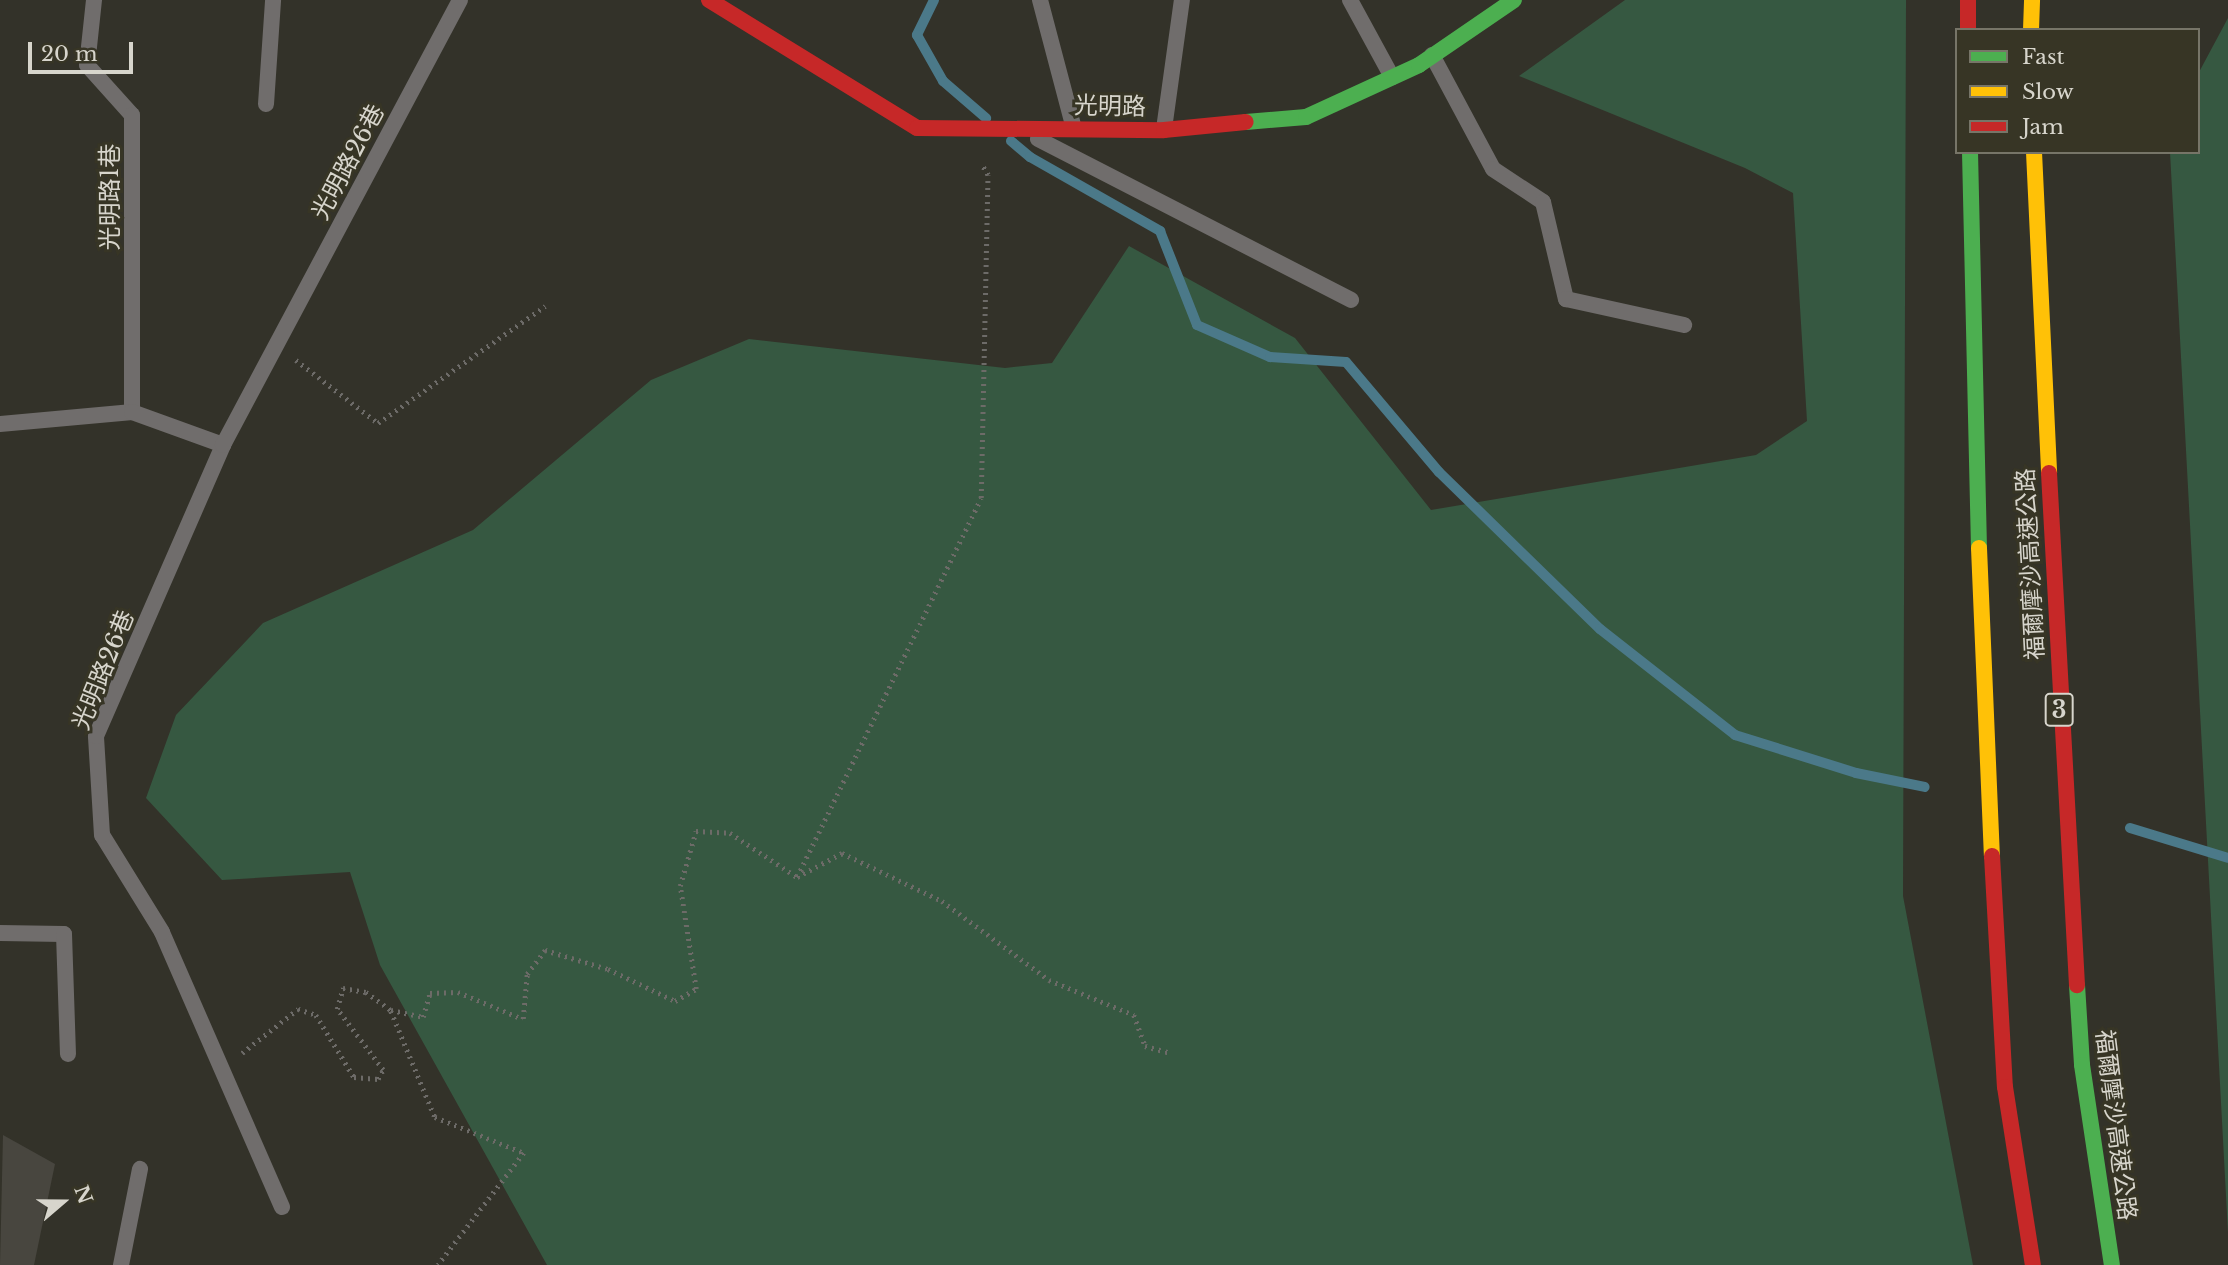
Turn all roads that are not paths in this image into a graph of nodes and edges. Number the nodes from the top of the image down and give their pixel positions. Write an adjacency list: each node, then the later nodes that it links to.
1 (94, 0): 23 (lane, 光明路1巷)
2 (274, 0): 15 (lane)
3 (460, 0): 25 (lane, 光明路26巷)
4 (709, 0): 16 (main road, 光明路)
5 (1040, 0): 17 (lane)
6 (1181, 0): 18 (lane)
7 (1350, 0): 14 (lane)
8 (1514, 0): 13 (main road, 光明路)
9 (1968, 0): 11 (main road)
10 (2032, 0): 12 (main road)
11 (1968, 28)
12 (2031, 28)
13 (1432, 55): 14 (main road, 光明路); 22 (lane)
14 (1392, 76): 18 (main road, 光明路)
15 (265, 104)
16 (1011, 125): 17 (main road, 光明路); 21 (lane)
17 (1074, 129): 18 (main road, 光明路)
18 (1164, 130)
19 (1970, 154): 31 (main road, 福爾摩沙高速公路)
20 (2034, 154): 32 (main road, 福爾摩沙高速公路 / 3)
21 (1351, 300)
22 (1684, 325)
23 (132, 412): 24 (lane); 25 (lane)
24 (0, 424)
25 (223, 445): 29 (lane, 光明路26巷)
26 (0, 933): 27 (lane)
27 (68, 1054)
28 (141, 1169): 30 (lane)
29 (282, 1208)
30 (121, 1265)
31 (2034, 1265)
32 (2112, 1265)

